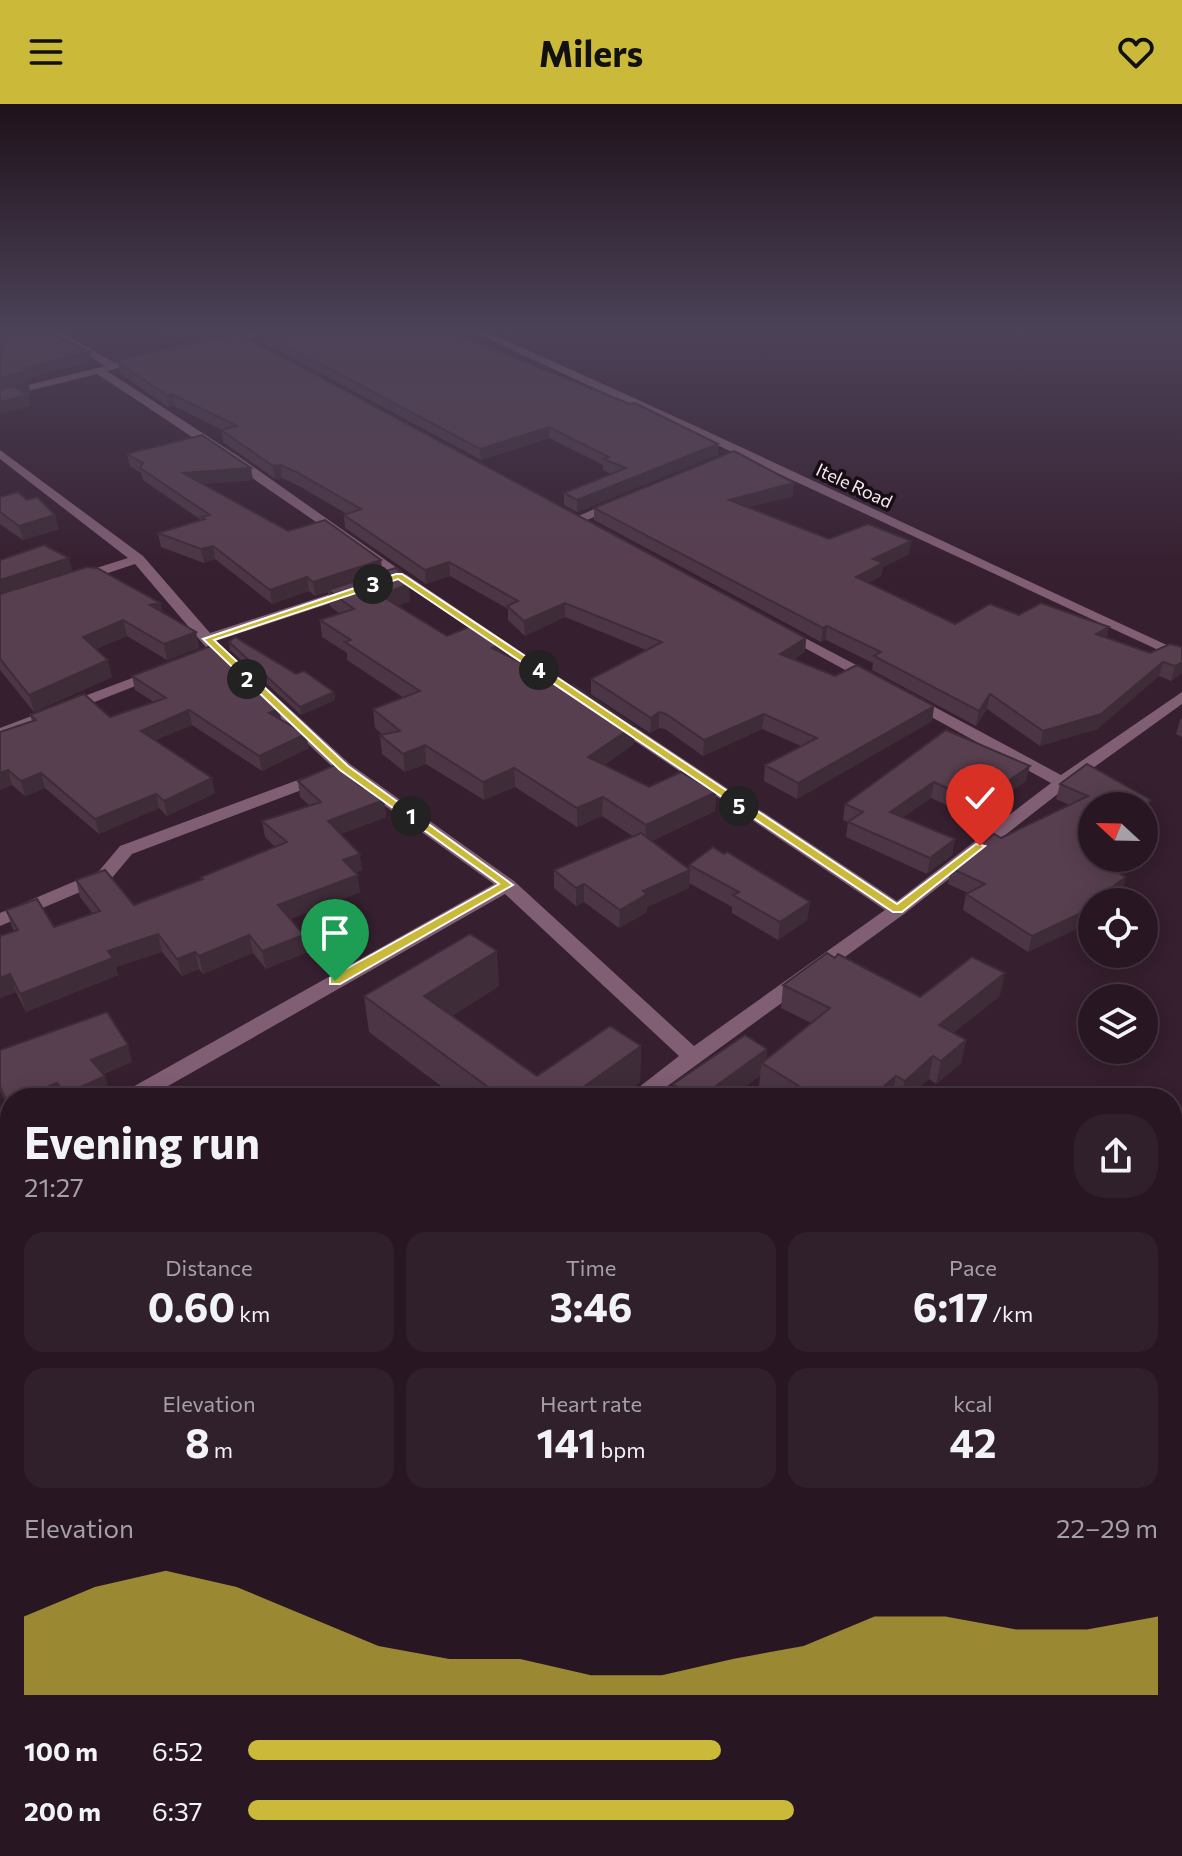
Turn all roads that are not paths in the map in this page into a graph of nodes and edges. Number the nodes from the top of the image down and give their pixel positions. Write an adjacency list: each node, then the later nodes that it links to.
1 (163, 409): 22 (street)
2 (652, 409): 4 (street, Itele Road)
3 (0, 453): 8 (street)
4 (742, 453): 5 (street); 13 (street, Itele Road)
5 (729, 459)
6 (633, 497): 7 (street)
7 (591, 526)
8 (138, 559): 9 (street); 12 (street)
9 (55, 586)
10 (369, 586): 12 (street)
11 (768, 622): 15 (street)
12 (208, 648): 19 (street)
13 (1182, 657)
14 (174, 666): 18 (street)
15 (889, 688)
16 (902, 695): 20 (street)
17 (1182, 697): 20 (street)
18 (0, 734)
19 (344, 768): 21 (street); 23 (street)
20 (1062, 782): 22 (street)
21 (507, 885): 24 (street); 25 (street)
22 (897, 910): 24 (street)
23 (0, 920)
24 (692, 1056): 26 (street)
25 (148, 1088)
26 (649, 1088)

